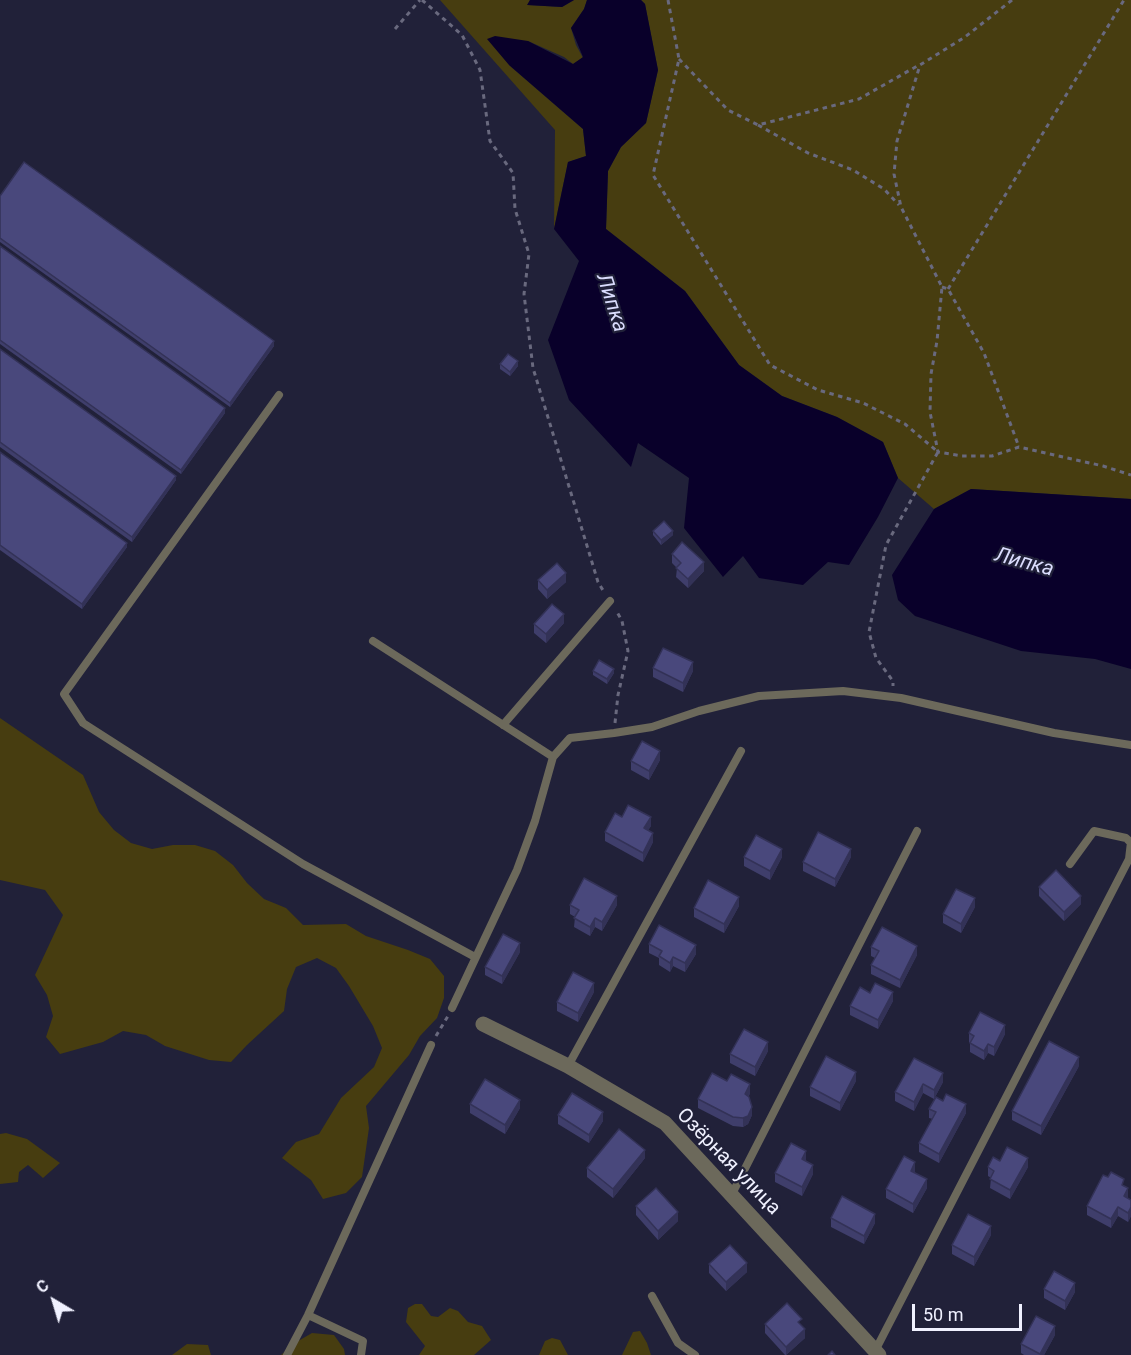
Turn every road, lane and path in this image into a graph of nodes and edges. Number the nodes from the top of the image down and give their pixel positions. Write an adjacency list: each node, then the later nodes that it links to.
1 (421, 0): 5 (path); 16 (path)
2 (668, 0): 6 (path)
3 (1012, 0): 7 (path)
4 (1124, 0): 11 (path)
5 (395, 29)
6 (678, 59): 8 (path); 14 (path)
7 (920, 65): 8 (path); 9 (path)
8 (758, 125): 9 (path)
9 (901, 207): 10 (path)
10 (942, 287): 11 (path); 14 (path)
11 (948, 289): 13 (path)
12 (279, 395): 27 (lane)
13 (1019, 447): 14 (path); 15 (path)
14 (938, 452): 18 (path)
15 (1131, 475)
16 (610, 601): 19 (lane); 20 (path)
17 (372, 641): 19 (lane)
18 (893, 697): 20 (lane); 21 (lane)
19 (503, 725): 23 (lane)
20 (614, 734): 23 (lane)
21 (1131, 745)
22 (741, 751): 31 (lane)
23 (552, 757): 27 (lane)
24 (917, 831): 32 (lane)
25 (1131, 842): 26 (lane); 35 (lane)
26 (1070, 864)
27 (475, 957): 28 (lane)
28 (452, 1008): 30 (path)
29 (483, 1024): 31 (street, Озёрная улица)
30 (431, 1045): 34 (lane)
31 (568, 1066): 32 (street, Озёрная улица)
32 (732, 1194): 35 (street, Озёрная улица)
33 (652, 1296): 38 (lane)
34 (309, 1315): 36 (lane); 37 (lane)
35 (877, 1353)
36 (287, 1355)
37 (361, 1355)
38 (695, 1355)

